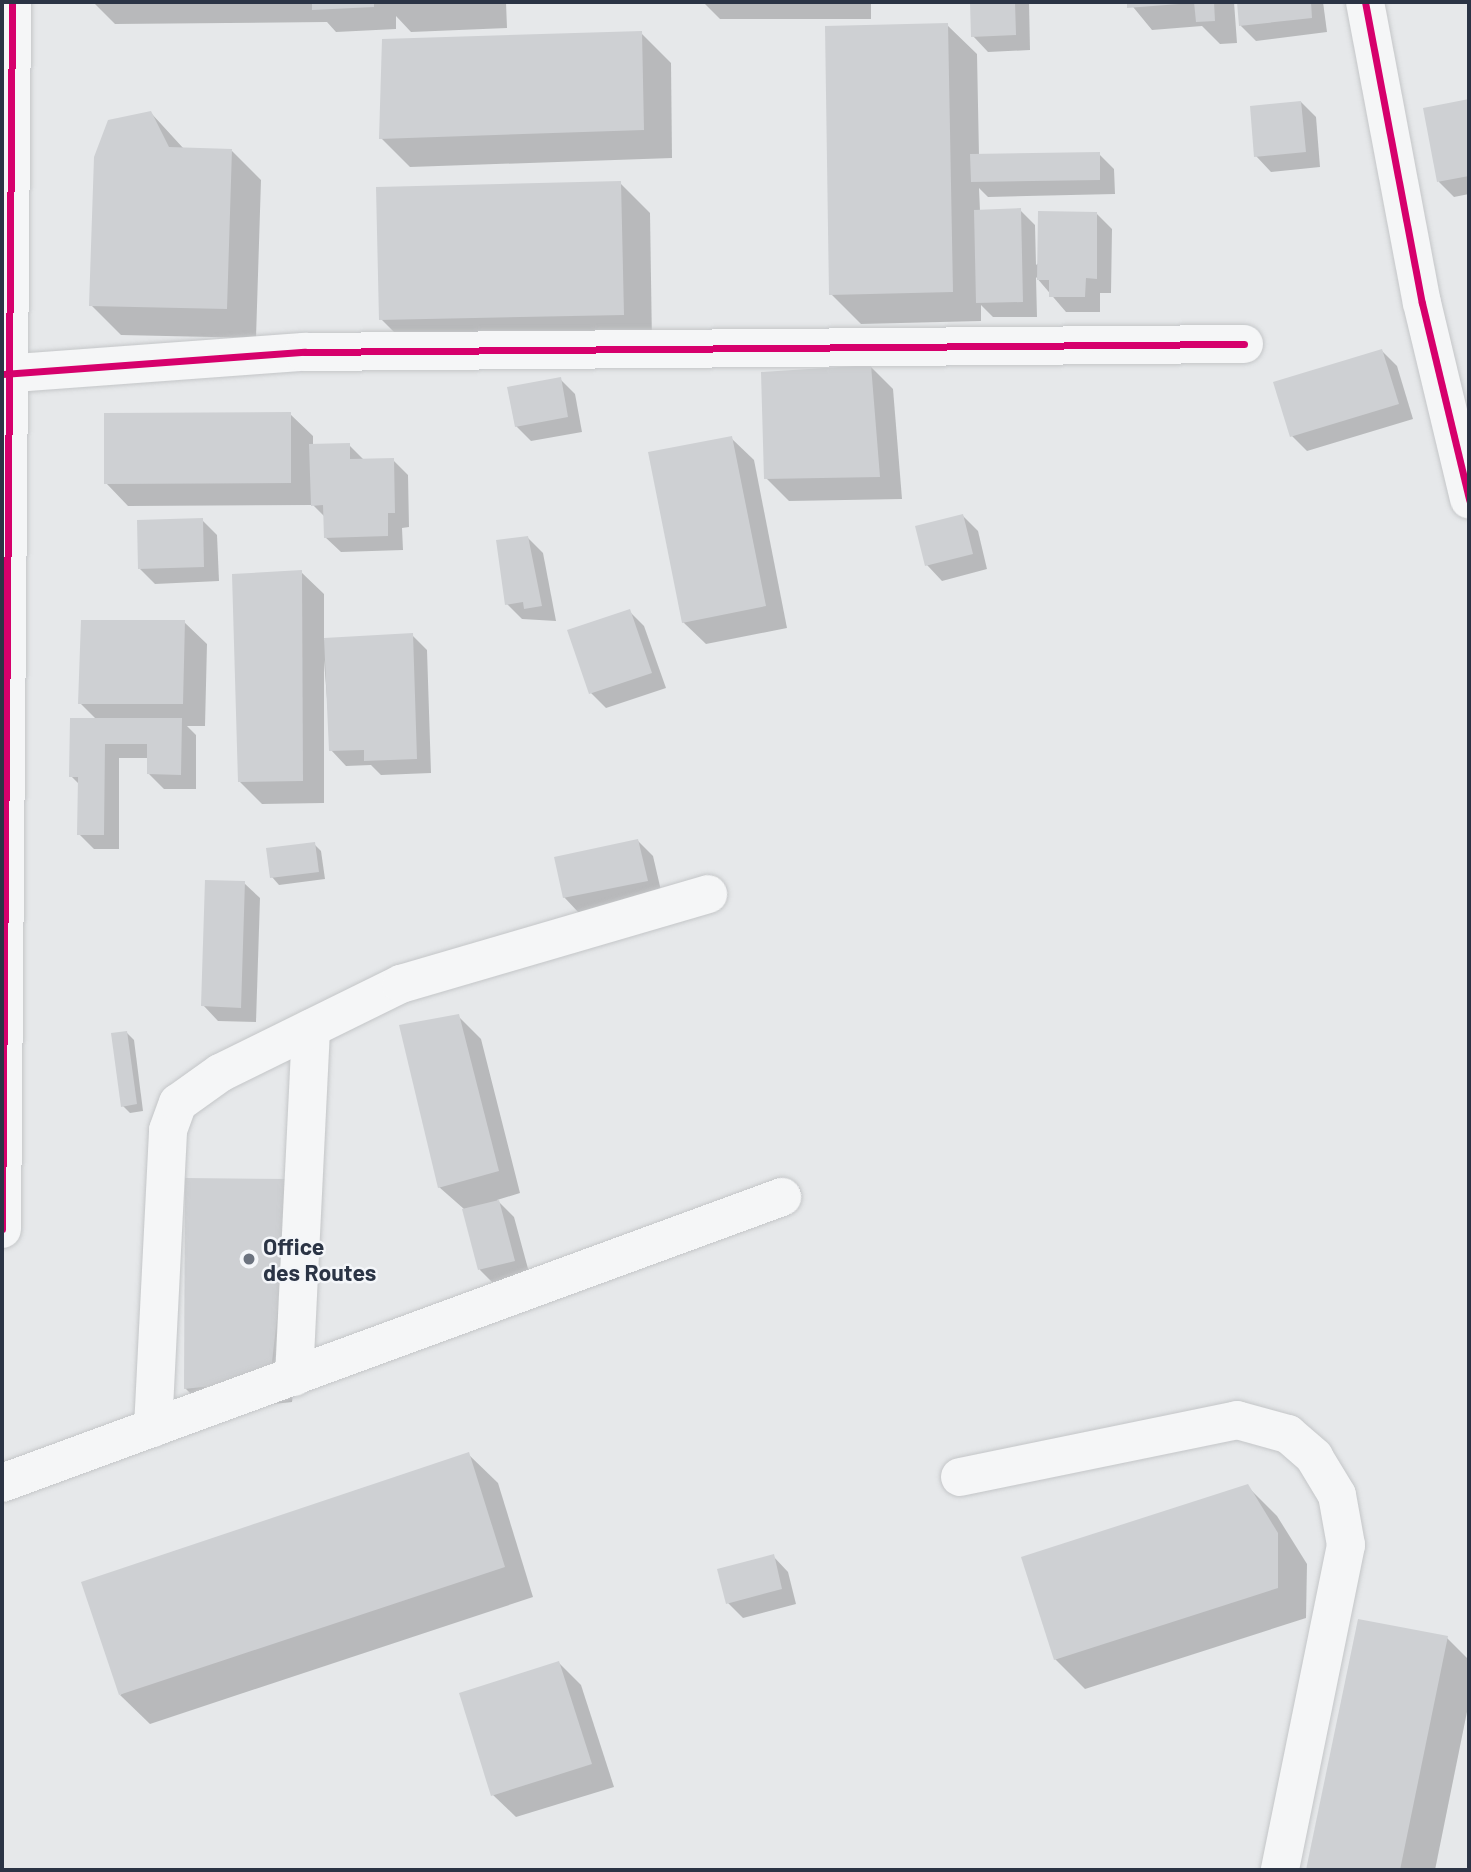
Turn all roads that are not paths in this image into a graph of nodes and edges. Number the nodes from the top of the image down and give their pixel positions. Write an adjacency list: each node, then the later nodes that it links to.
1 (12, 2): 4 (street)
2 (1365, 2): 5 (street)
3 (1244, 344): 4 (street)
4 (5, 374): 7 (street)
5 (1469, 499)
6 (708, 894): 8 (street)
7 (2, 962): 10 (street)
8 (311, 1028): 11 (street); 12 (street)
9 (782, 1197): 11 (street)
10 (2, 1228)
11 (294, 1377): 12 (street)
12 (153, 1428): 14 (street)
13 (960, 1477): 15 (street)
14 (2, 1483)
15 (1280, 1870)

